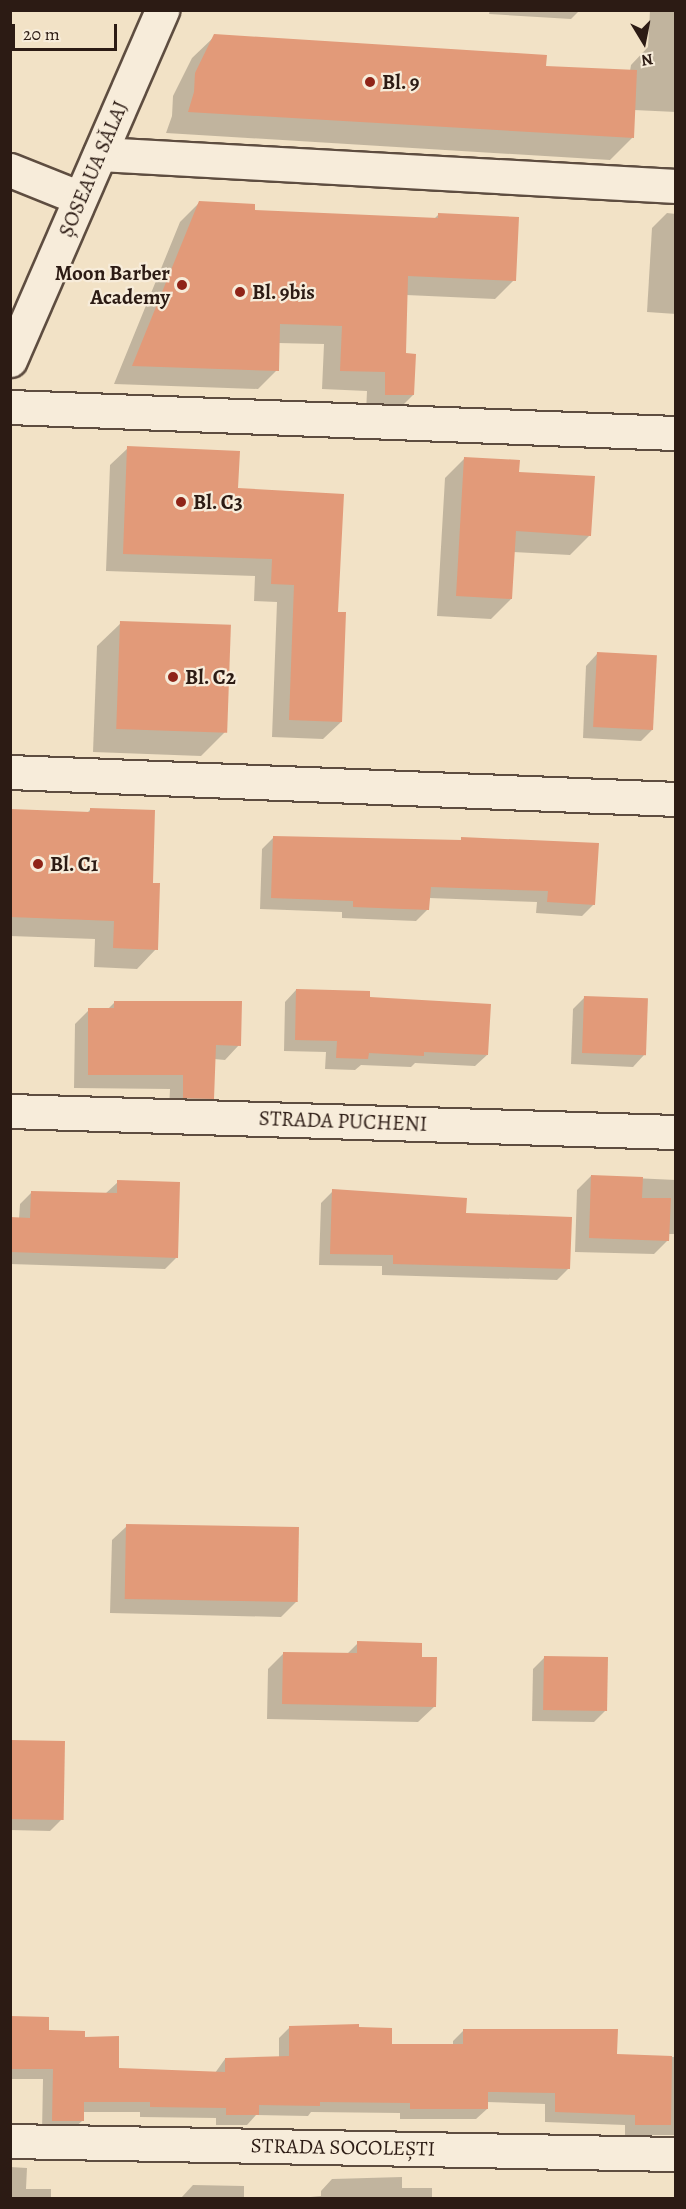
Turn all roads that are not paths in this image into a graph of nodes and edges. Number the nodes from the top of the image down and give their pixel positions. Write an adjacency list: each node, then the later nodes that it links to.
1 (162, 10): 2 (street, ȘOSEAUA SĂLAJ)
2 (100, 154): 4 (street); 5 (street, ȘOSEAUA SĂLAJ)
3 (10, 170): 5 (street)
4 (675, 186)
5 (80, 198): 6 (street, ȘOSEAUA SĂLAJ)
6 (10, 360)
7 (10, 407): 8 (street)
8 (675, 433)
9 (10, 772): 10 (street)
10 (675, 799)
11 (10, 1111): 12 (street, STRADA PUCHENI)
12 (675, 1132)
13 (10, 2141): 14 (street, STRADA SOCOLEȘTI)
14 (675, 2154)

